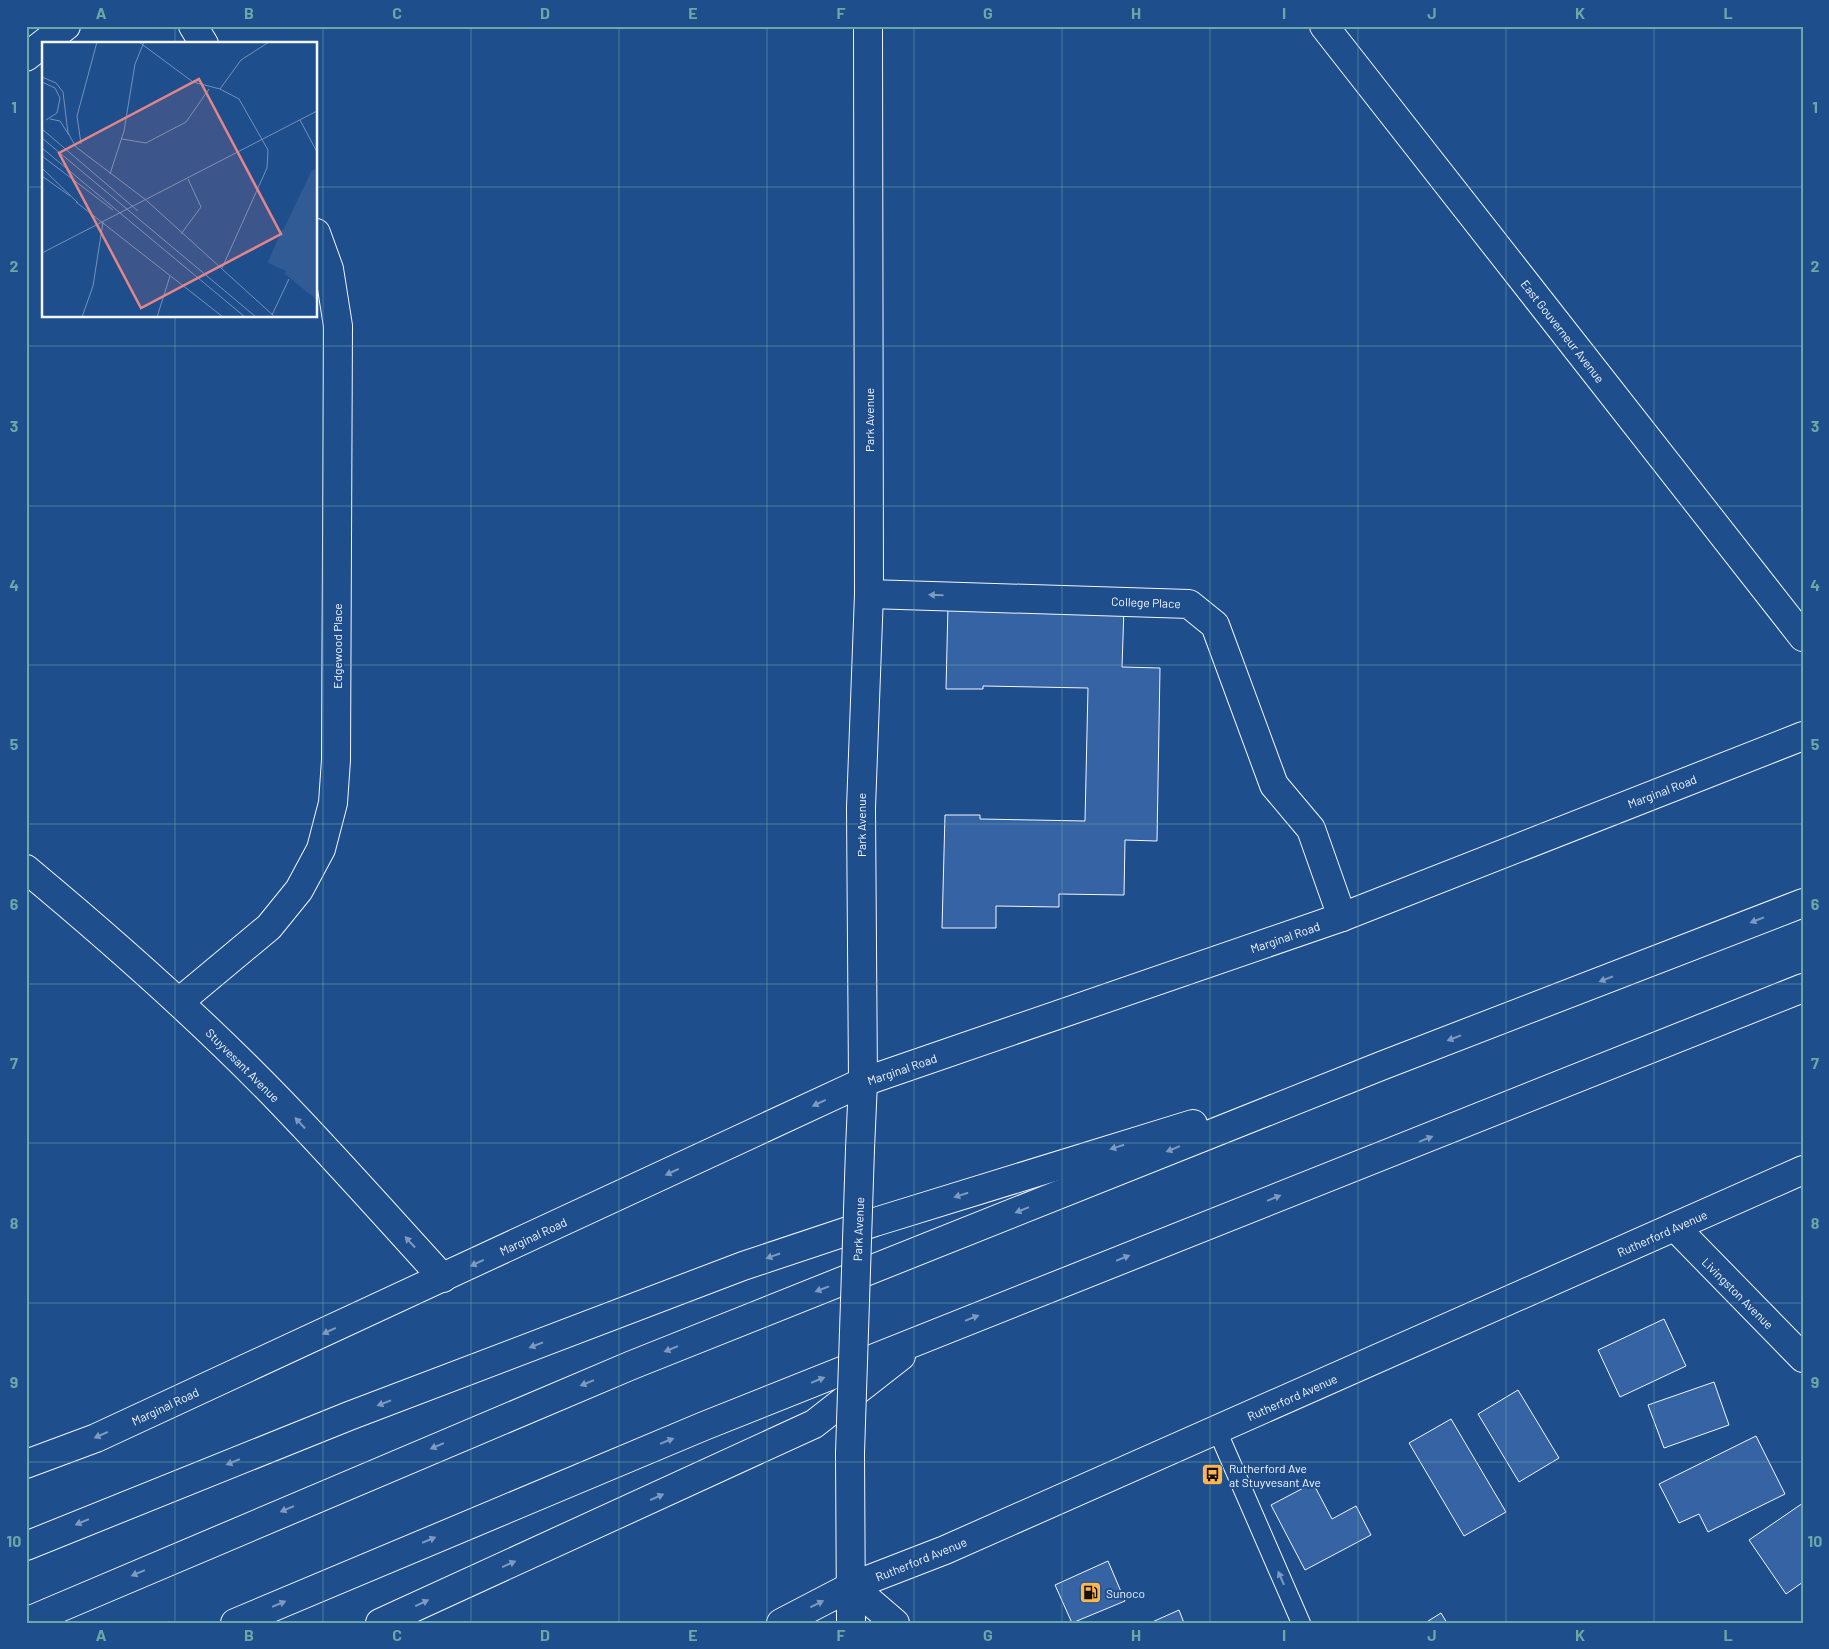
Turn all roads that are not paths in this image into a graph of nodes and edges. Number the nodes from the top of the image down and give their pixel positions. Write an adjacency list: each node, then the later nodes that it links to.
1 (66, 26): 5 (main road)
2 (193, 26): 6 (main road)
3 (868, 26): 10 (main road, Park Avenue)
4 (1324, 26): 11 (main road, East Gouverneur Avenue)
5 (45, 42)
6 (203, 42)
7 (42, 45): 8 (main road)
8 (26, 57)
9 (318, 239): 17 (main road, Edgewood Place)
10 (870, 594): 15 (main road, College Place, one-way to 10); 19 (main road, Park Avenue)
11 (1803, 636)
12 (1803, 736): 15 (main road, Marginal Road)
13 (26, 869): 17 (main road, Stuyvesant Avenue)
14 (1803, 903): 18 (main road, one-way to 18)
15 (1342, 917): 19 (main road, Marginal Road)
16 (1803, 988): 23 (main road, one-way to 16)
17 (179, 1002): 22 (main road, Stuyvesant Avenue, one-way to 17)
18 (1381, 1066): 27 (main road, one-way to 27); 29 (main road, one-way to 29)
19 (863, 1082): 22 (main road, Marginal Road, one-way to 22); 28 (main road, Park Avenue, bridge)
20 (1803, 1170): 21 (main road, Rutherford Avenue)
21 (1675, 1228): 24 (main road, Livingston Avenue); 25 (main road, Rutherford Avenue)
22 (443, 1278): 26 (main road, Marginal Road, one-way to 26)
23 (927, 1336): 30 (main road, one-way to 23); 31 (main road, one-way to 23)
24 (1803, 1358)
25 (1217, 1430): 28 (main road, Rutherford Avenue); 35 (lane, one-way to 25)
26 (26, 1464)
27 (26, 1546)
28 (852, 1586): 32 (main road, Rutherford Avenue, one-way to 28); 33 (main road, Park Avenue); 34 (main road)
29 (26, 1622)
30 (235, 1623)
31 (380, 1623)
32 (781, 1623)
33 (851, 1623)
34 (894, 1623)
35 (1301, 1623)

